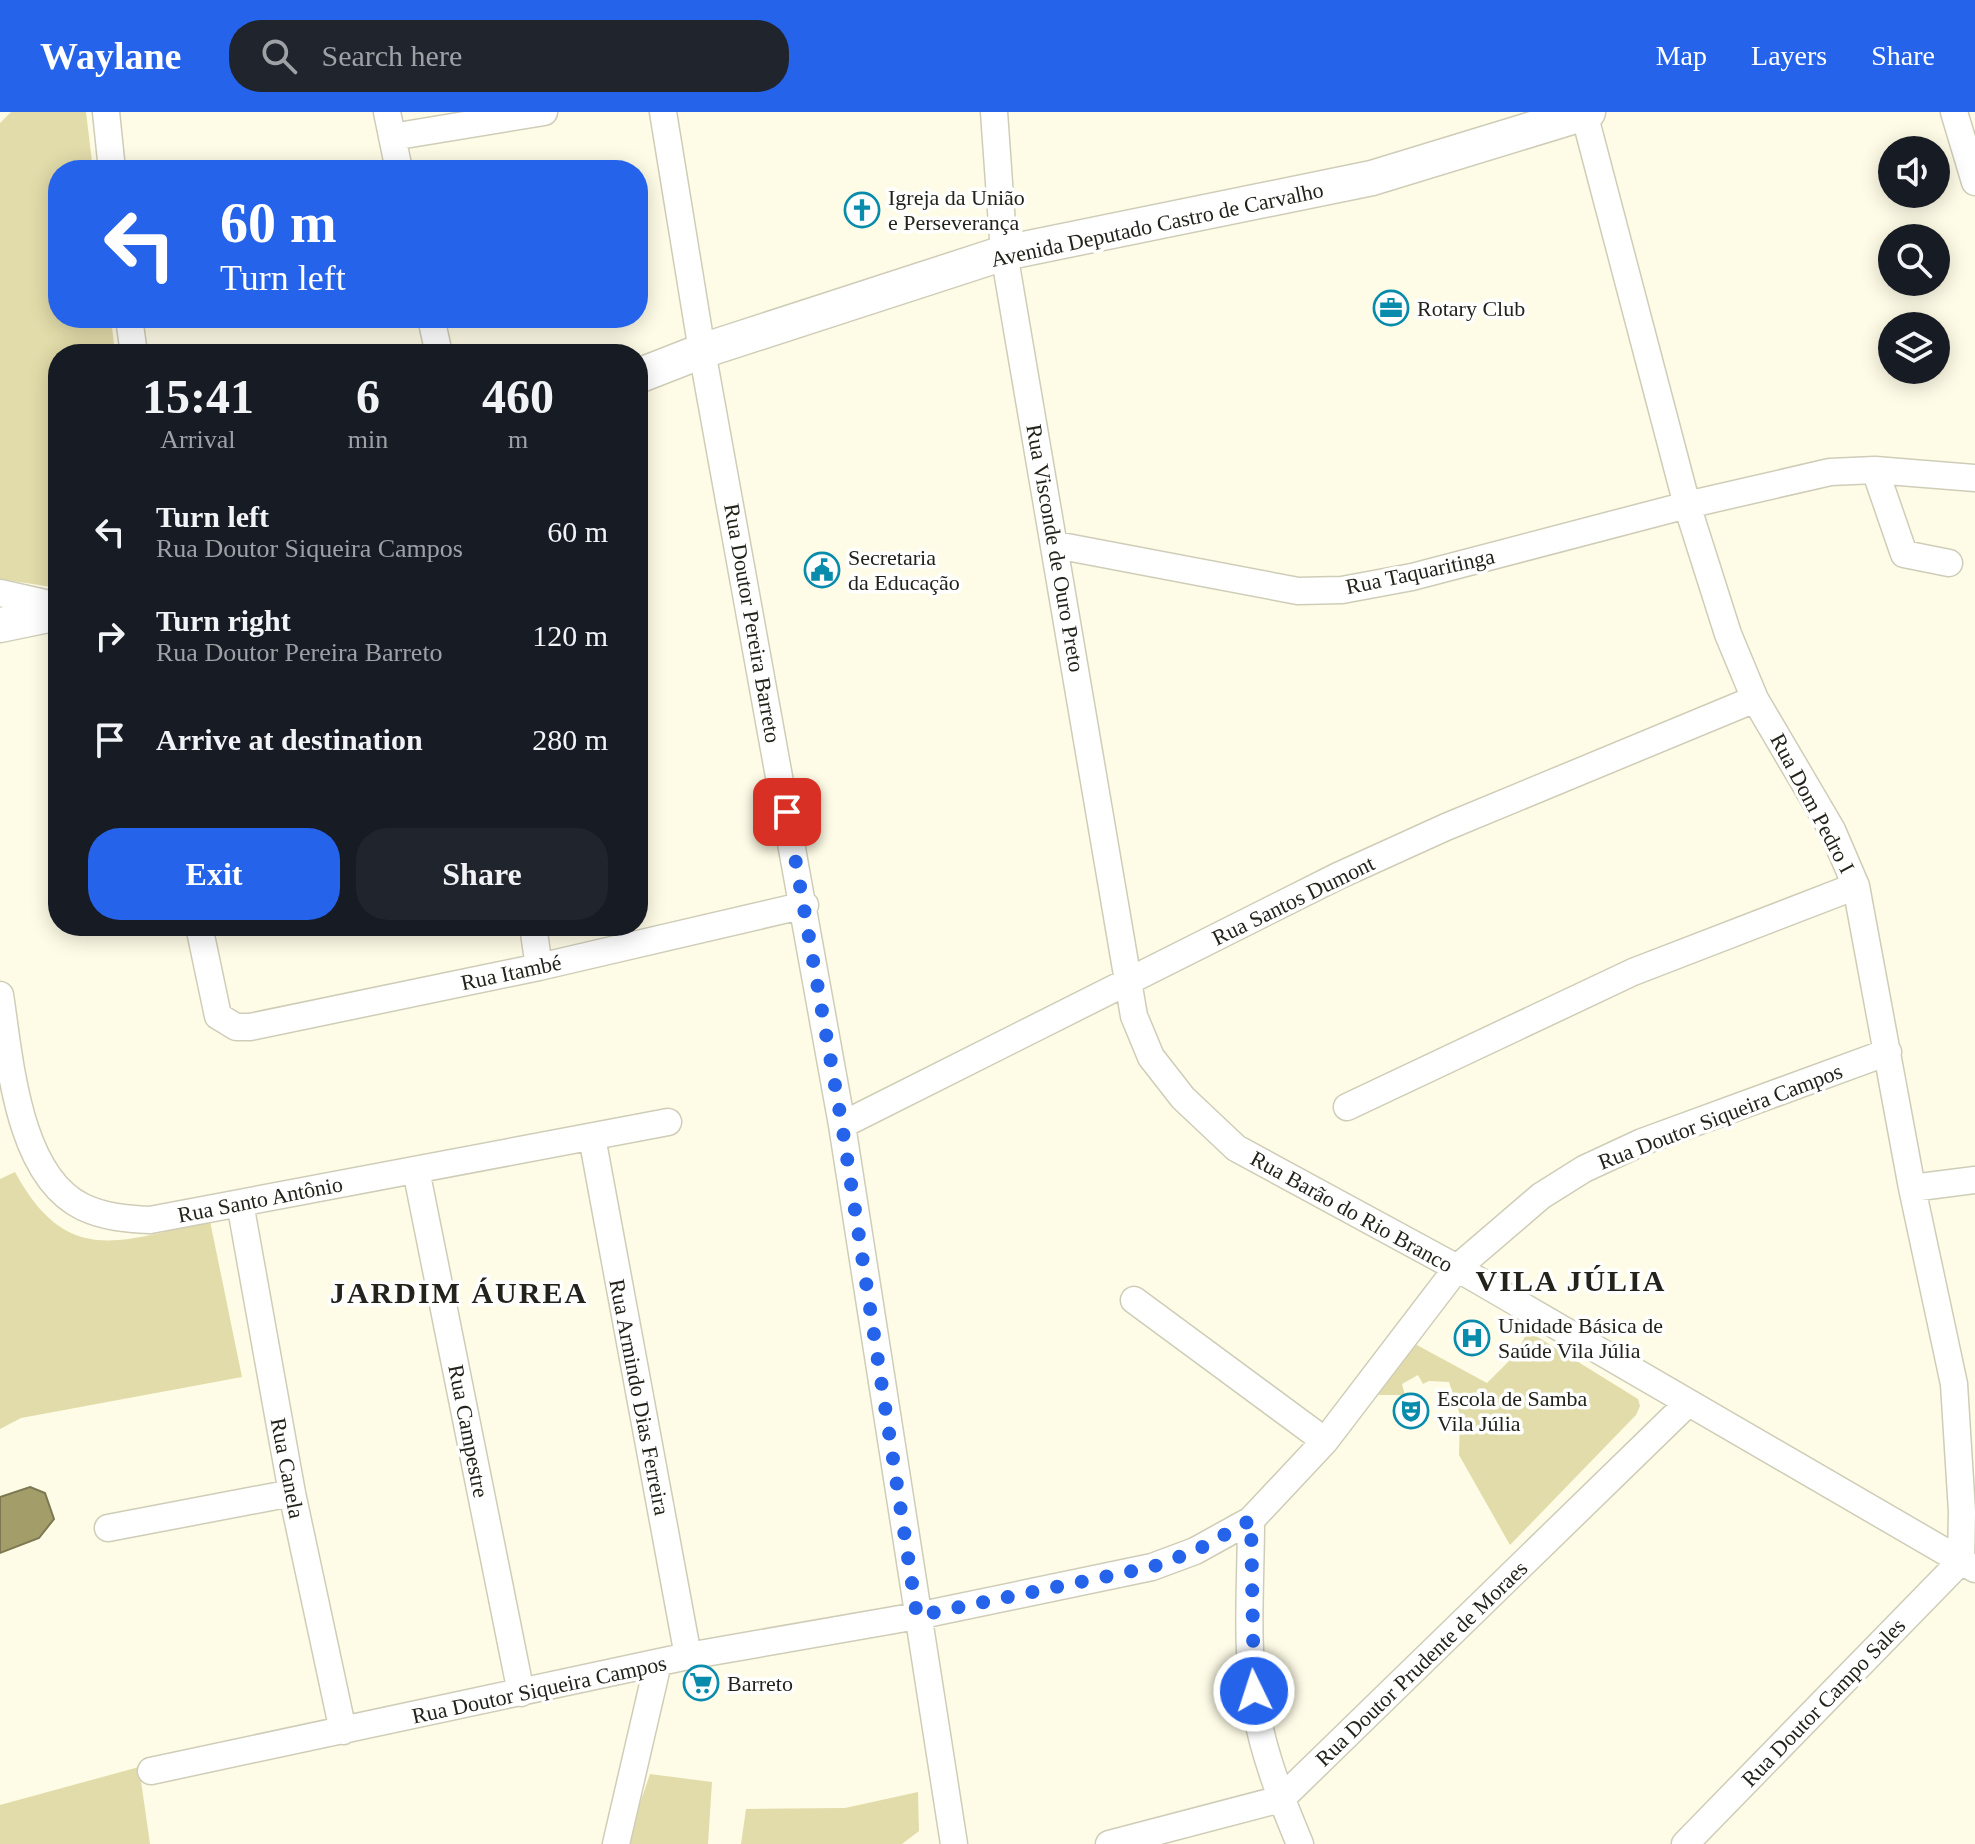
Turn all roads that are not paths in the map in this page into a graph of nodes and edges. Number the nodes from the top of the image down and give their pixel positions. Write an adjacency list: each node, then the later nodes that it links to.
1 (106, 112): 9 (street)
2 (544, 112): 8 (street)
3 (663, 112): 13 (street, Rua Doutor Pereira Barreto)
4 (994, 112): 12 (street, Rua Visconde de Ouro Preto)
5 (1586, 112): 7 (main road, Avenida Deputado Castro de Carvalho); 17 (street, Rua Dom Pedro I)
6 (1954, 112): 11 (street)
7 (1529, 120): 12 (main road, Avenida Deputado Castro de Carvalho)
8 (389, 125): 10 (street)
9 (111, 160)
10 (397, 160)
11 (1975, 182)
12 (1004, 253): 13 (main road, Avenida Deputado Castro de Carvalho); 18 (street, Rua Visconde de Ouro Preto)
13 (702, 351): 14 (main road, Avenida Deputado Castro de Carvalho); 25 (street, Rua Doutor Pereira Barreto)
14 (648, 372)
15 (1875, 470): 16 (street, Rua Taquaritinga); 17 (street, Rua Taquaritinga); 19 (street)
16 (1975, 478)
17 (1687, 505): 18 (street, Rua Taquaritinga); 23 (street, Rua Dom Pedro I)
18 (1056, 545): 29 (street, Rua Visconde de Ouro Preto)
19 (1949, 563)
20 (0, 593): 21 (street)
21 (46, 609): 22 (main road)
22 (0, 625)
23 (1755, 699): 24 (street, Rua Dom Pedro I); 29 (street, Rua Santos Dumont)
24 (1856, 886): 31 (street, Rua Dom Pedro I); 32 (street)
25 (805, 905): 28 (street, Rua Itambé); 34 (street, Rua Doutor Pereira Barreto)
26 (201, 936): 28 (street, Rua Itambé)
27 (534, 936): 28 (street)
28 (539, 967)
29 (1129, 982): 34 (street, Rua Santos Dumont); 40 (street, Rua Barão do Rio Branco)
30 (0, 995): 39 (street, Rua Santo Antônio)
31 (1888, 1052): 38 (street, Rua Dom Pedro I); 40 (street, Rua Doutor Siqueira Campos)
32 (1347, 1107)
33 (668, 1122): 35 (street, Rua Santo Antônio)
34 (842, 1125): 49 (street, Rua Doutor Pereira Barreto)
35 (592, 1137): 36 (street, Rua Santo Antônio); 50 (street, Rua Armindo Dias Ferreira)
36 (416, 1170): 39 (street, Rua Santo Antônio); 52 (street, Rua Campestre)
37 (1975, 1180): 38 (street)
38 (1912, 1188): 42 (street, Rua Dom Pedro I)
39 (240, 1203): 45 (street, Rua Canela)
40 (1457, 1268): 43 (street, Rua Barão do Rio Branco); 44 (street, Rua Doutor Siqueira Campos)
41 (1134, 1300): 44 (street)
42 (1964, 1382): 48 (street, Rua Dom Pedro I)
43 (1688, 1403): 48 (street, Rua Barão do Rio Branco); 55 (street, Rua Doutor Prudente de Moraes)
44 (1325, 1441): 46 (street, Rua Doutor Siqueira Campos)
45 (292, 1493): 47 (street); 53 (street, Rua Canela)
46 (1251, 1520): 49 (street, Rua Doutor Siqueira Campos); 55 (street)
47 (108, 1528)
48 (1968, 1565): 60 (street, Rua Doutor Campo Sales)
49 (917, 1616): 50 (street, Rua Doutor Siqueira Campos); 57 (street, Rua Doutor Pereira Barreto)
50 (688, 1656): 51 (street, Rua Doutor Siqueira Campos)
51 (658, 1663): 52 (street, Rua Doutor Siqueira Campos); 56 (street)
52 (521, 1693): 53 (street, Rua Doutor Siqueira Campos)
53 (343, 1731): 54 (street, Rua Doutor Siqueira Campos)
54 (151, 1771)
55 (1281, 1799): 58 (street, Rua Doutor Prudente de Moraes); 59 (street)
56 (616, 1844)
57 (954, 1844)
58 (1109, 1844)
59 (1300, 1844)
60 (1685, 1844)

